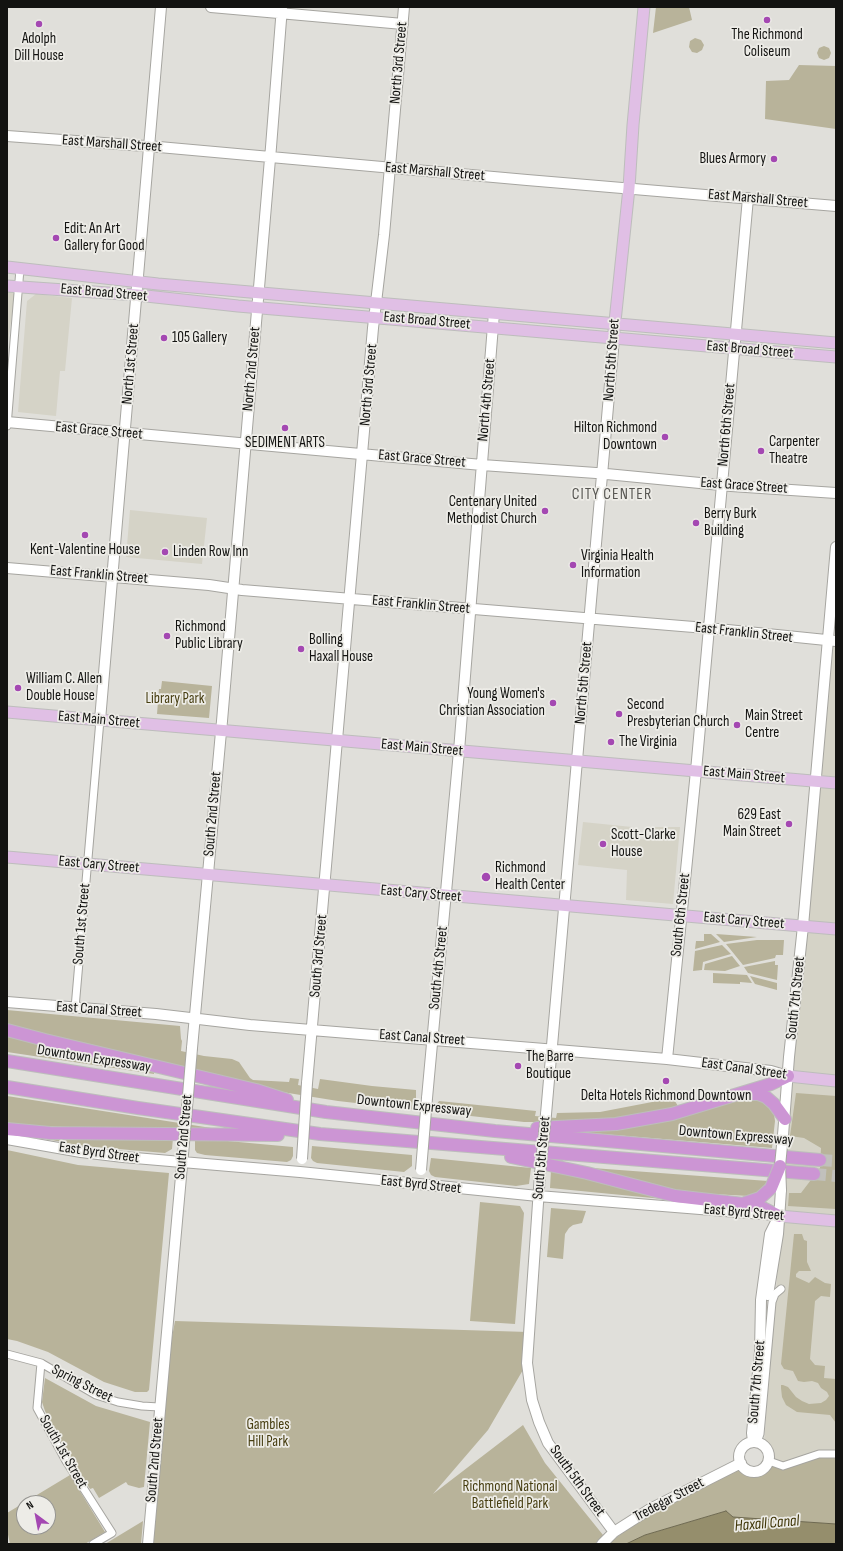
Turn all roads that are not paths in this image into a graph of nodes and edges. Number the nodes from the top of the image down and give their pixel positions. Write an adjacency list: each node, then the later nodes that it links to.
1 (161, 7): 8 (street, North 1st Street)
2 (211, 7): 5 (street)
3 (404, 7): 6 (street, North 3rd Street)
4 (644, 7): 11 (main road, North 5th Street)
5 (282, 10): 6 (street); 9 (street, North 2nd Street)
6 (403, 24): 10 (street, North 3rd Street)
7 (7, 136): 8 (street, East Marshall Street)
8 (148, 146): 9 (street, East Marshall Street); 16 (street, North 1st Street)
9 (270, 157): 10 (street, East Marshall Street); 18 (street, North 2nd Street)
10 (390, 168): 11 (street, East Marshall Street); 20 (street, North 3rd Street)
11 (629, 188): 12 (street, East Marshall Street); 24 (main road, North 5th Street)
12 (748, 198): 13 (street, East Marshall Street); 26 (street, North 6th Street)
13 (836, 206)
14 (7, 267): 15 (main road, East Broad Street)
15 (20, 269): 16 (main road, East Broad Street); 17 (street)
16 (138, 282): 18 (main road, East Broad Street); 19 (street, North 1st Street)
17 (13, 286): 19 (main road, East Broad Street); 31 (street)
18 (258, 292): 20 (main road, East Broad Street); 21 (street, North 2nd Street)
19 (137, 295): 21 (main road, East Broad Street); 33 (street, North 1st Street)
20 (376, 302): 22 (main road, East Broad Street); 23 (street, North 3rd Street)
21 (257, 307): 23 (main road, East Broad Street); 34 (street, North 2nd Street)
22 (494, 313): 24 (main road, East Broad Street); 25 (street, North 4th Street)
23 (374, 317): 25 (main road, East Broad Street); 35 (street, North 3rd Street)
24 (614, 323): 26 (main road, East Broad Street); 27 (main road, North 5th Street)
25 (493, 327): 27 (main road, East Broad Street); 36 (street, North 4th Street)
26 (735, 334): 28 (main road, East Broad Street); 29 (street, North 6th Street)
27 (614, 338): 29 (main road, East Broad Street); 37 (street, North 5th Street)
28 (836, 343)
29 (734, 348): 30 (main road, East Broad Street); 38 (street, North 6th Street)
30 (836, 357)
31 (7, 422): 32 (street); 33 (street, East Grace Street)
32 (7, 426)
33 (125, 433): 34 (street, East Grace Street); 42 (street, North 1st Street)
34 (246, 443): 35 (street, East Grace Street); 43 (street, North 2nd Street)
35 (363, 453): 36 (street, East Grace Street); 44 (street, North 3rd Street)
36 (482, 465): 37 (street, East Grace Street); 45 (street, North 4th Street)
37 (602, 474): 38 (street, East Grace Street); 46 (street, North 5th Street)
38 (722, 485): 39 (street, East Grace Street); 47 (street, North 6th Street)
39 (836, 492)
40 (836, 548): 48 (street, South 7th Street)
41 (7, 568): 42 (street, East Franklin Street)
42 (112, 576): 43 (street, East Franklin Street); 50 (street, North 1st Street)
43 (233, 588): 44 (street, East Franklin Street); 51 (street, North 2nd Street)
44 (350, 598): 45 (street, East Franklin Street); 52 (street, North 3rd Street)
45 (470, 609): 46 (street, East Franklin Street); 53 (street, North 4th Street)
46 (590, 619): 47 (street, East Franklin Street); 54 (street, North 5th Street)
47 (709, 629): 48 (street, East Franklin Street); 55 (street, North 6th Street)
48 (832, 641): 56 (street, South 7th Street)
49 (7, 712): 50 (main road, East Main Street)
50 (100, 720): 51 (main road, East Main Street); 59 (street, South 1st Street)
51 (221, 730): 52 (main road, East Main Street); 60 (street, South 2nd Street)
52 (338, 740): 53 (main road, East Main Street); 61 (street, South 3rd Street)
53 (459, 751): 54 (main road, East Main Street); 62 (street, South 4th Street)
54 (577, 761): 55 (main road, East Main Street); 63 (street, South 5th Street)
55 (696, 771): 56 (main road, East Main Street); 64 (street, South 6th Street)
56 (816, 781): 57 (main road, East Main Street); 65 (street, South 7th Street)
57 (836, 783)
58 (7, 857): 59 (main road, East Cary Street)
59 (87, 864): 60 (main road, East Cary Street); 68 (street, South 1st Street)
60 (207, 875): 61 (main road, East Cary Street); 69 (street, South 2nd Street)
61 (325, 885): 62 (main road, East Cary Street); 70 (street, South 3rd Street)
62 (446, 896): 63 (main road, East Cary Street); 72 (street, South 4th Street)
63 (564, 906): 64 (main road, East Cary Street); 73 (street, South 5th Street)
64 (681, 916): 65 (main road, East Cary Street); 74 (street, South 6th Street)
65 (803, 926): 66 (main road, East Cary Street); 76 (street, South 7th Street)
66 (836, 929)
67 (7, 1002): 68 (street, East Canal Street)
68 (75, 1008): 69 (street, East Canal Street)
69 (194, 1019): 70 (street, East Canal Street); 88 (street, South 2nd Street, bridge)
70 (312, 1029): 72 (street, East Canal Street); 90 (street, South 3rd Street, bridge)
71 (7, 1030): 80 (highway)
72 (432, 1039): 73 (street, East Canal Street); 92 (street, South 4th Street, bridge)
73 (552, 1049): 74 (street, East Canal Street); 94 (street, South 5th Street, bridge)
74 (667, 1059): 76 (street, East Canal Street)
75 (7, 1061): 80 (highway, Downtown Expressway)
76 (788, 1076): 77 (main road, East Canal Street); 79 (highway); 81 (street, South 7th Street)
77 (836, 1081)
78 (7, 1087): 84 (highway, Downtown Expressway)
79 (732, 1096): 81 (highway); 83 (highway)
80 (326, 1112): 83 (highway, Downtown Expressway)
81 (785, 1119): 89 (street, South 7th Street, bridge)
82 (7, 1129): 84 (highway)
83 (495, 1131): 87 (highway, Downtown Expressway)
84 (320, 1134): 86 (highway, Downtown Expressway)
85 (7, 1138): 88 (street, East Byrd Street)
86 (478, 1147): 91 (highway, Downtown Expressway); 95 (highway)
87 (820, 1160)
88 (181, 1162): 90 (street, East Byrd Street); 101 (street, South 2nd Street)
89 (780, 1166): 93 (highway, bridge)
90 (300, 1172): 92 (street, East Byrd Street)
91 (814, 1174)
92 (420, 1185): 94 (street, East Byrd Street)
93 (776, 1189): 95 (highway); 96 (street, South 7th Street)
94 (538, 1196): 96 (street, East Byrd Street); 106 (street, South 5th Street)
95 (744, 1204): 96 (highway)
96 (779, 1216): 97 (main road, East Byrd Street); 102 (street, South 7th Street)
97 (836, 1221)
98 (781, 1289): 102 (street)
99 (7, 1354): 100 (street, Spring Street)
100 (41, 1363): 101 (street, Spring Street); 107 (street, South 1st Street)
101 (159, 1407): 108 (street, South 2nd Street)
102 (755, 1442): 104 (street); 105 (street)
103 (836, 1454): 104 (street)
104 (769, 1461): 105 (street)
105 (741, 1463): 106 (street, Tredegar Street)
106 (614, 1532): 109 (street, Tredegar Street)
107 (93, 1544)
108 (148, 1544)
109 (602, 1544)

